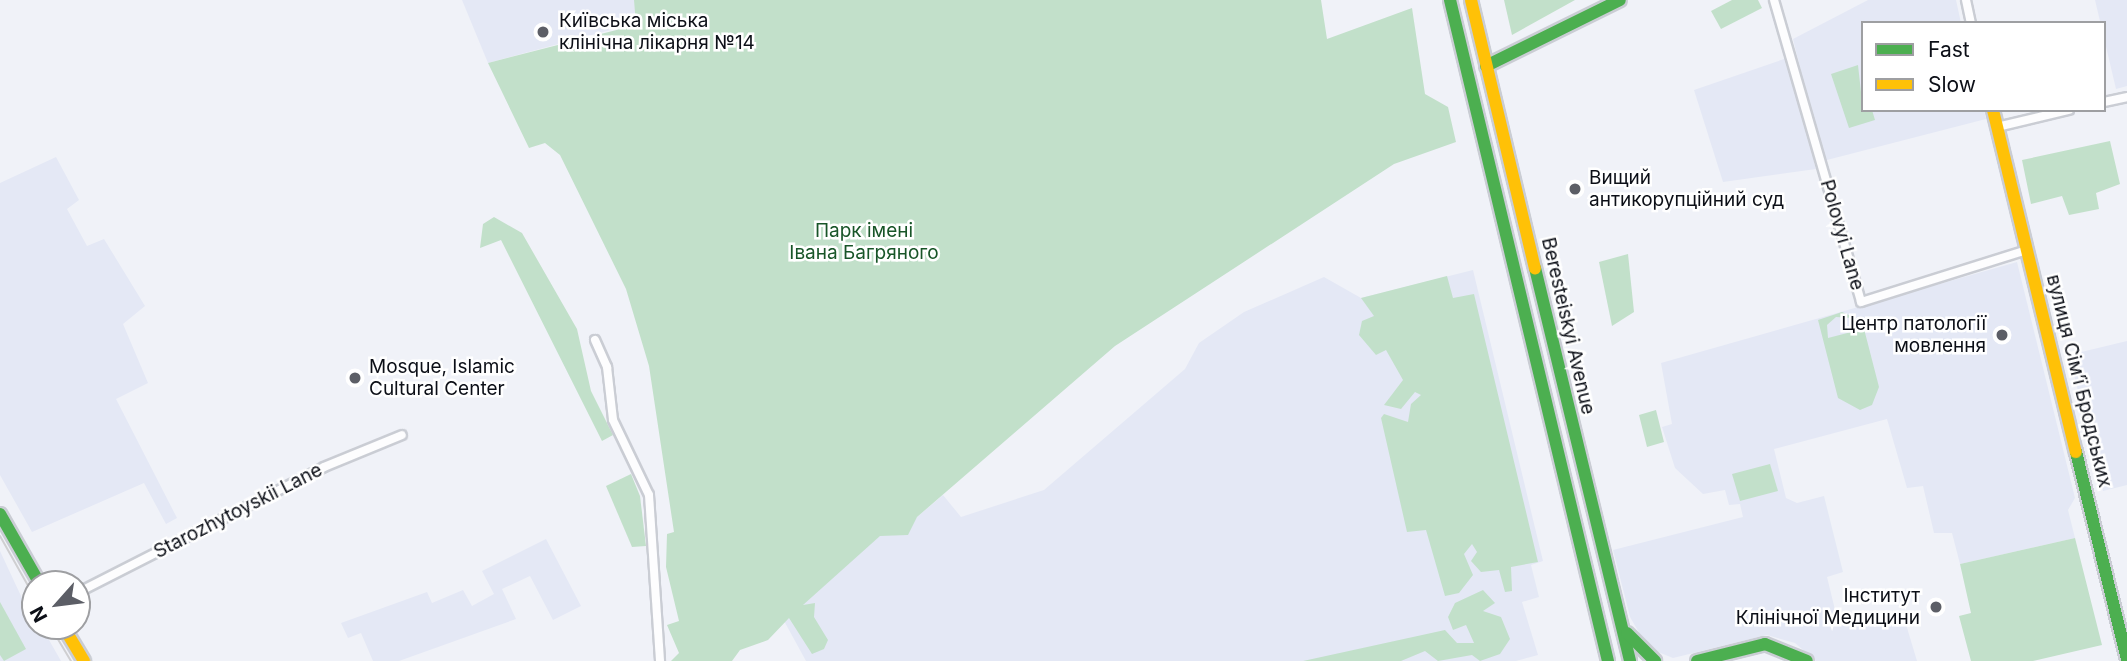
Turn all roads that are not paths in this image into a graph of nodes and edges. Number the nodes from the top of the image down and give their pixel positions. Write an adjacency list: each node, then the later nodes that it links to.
1 (1450, 0): 24 (main road, Beresteiskyi Avenue)
2 (1471, 0): 7 (main road, Beresteiskyi Avenue)
3 (1620, 0): 7 (main road)
4 (1774, 0): 13 (street, Polovyi Lane)
5 (1966, 0): 6 (street)
6 (1971, 21)
7 (1486, 66): 19 (main road, Beresteiskyi Avenue)
8 (2127, 97): 9 (street)
9 (2106, 102)
10 (1993, 112): 12 (main road, вулиця Сімʼї Бродських)
11 (2061, 112): 12 (street)
12 (1997, 127): 13 (main road, вулиця Сімʼї Бродських)
13 (2026, 250): 21 (main road, вулиця Сімʼї Бродських)
14 (595, 340): 23 (street)
15 (402, 435): 18 (street, Starozhytoyskii Lane)
16 (0, 514): 17 (main road)
17 (32, 570)
18 (91, 586)
19 (1620, 620): 25 (main road, Beresteiskyi Avenue); 26 (main road)
20 (71, 640): 22 (main road)
21 (2127, 660)
22 (84, 661)
23 (660, 661)
24 (1608, 661)
25 (1630, 661)
26 (1655, 661)
27 (1696, 661): 28 (main road)
28 (1807, 661)

